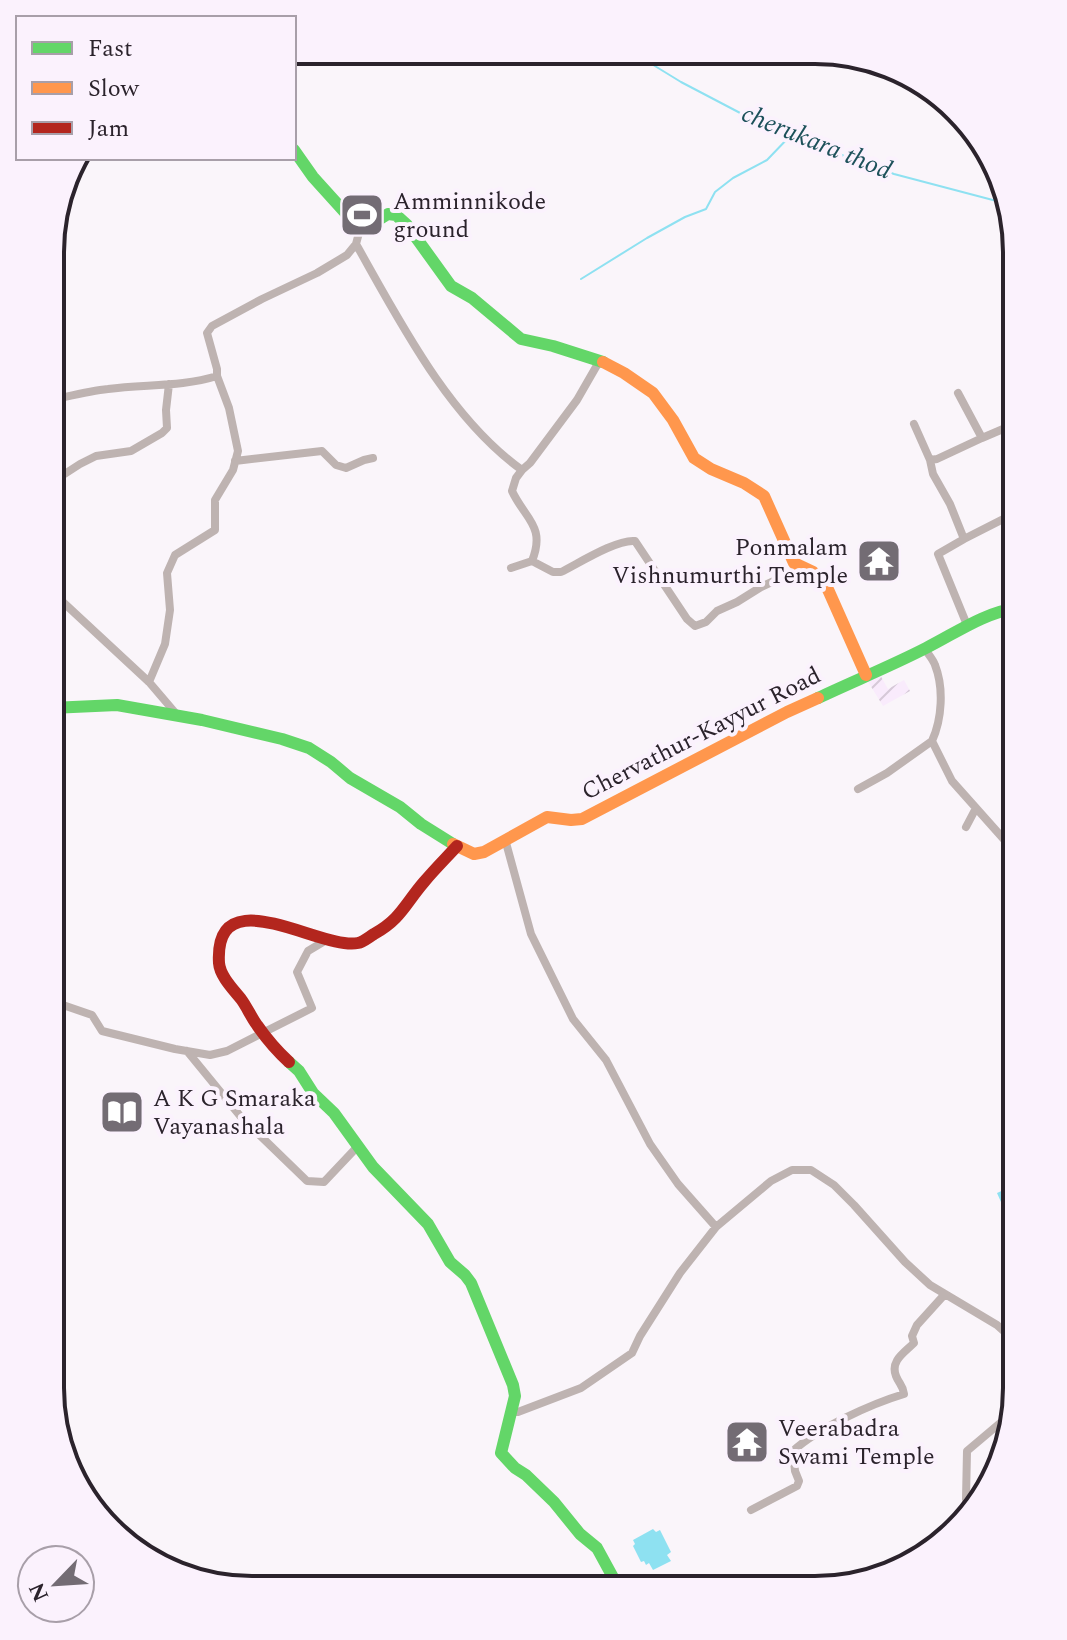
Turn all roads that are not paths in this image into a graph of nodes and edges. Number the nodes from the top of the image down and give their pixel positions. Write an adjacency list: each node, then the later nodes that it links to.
1 (296, 153): 2 (street)
2 (360, 229): 3 (street); 4 (street)
3 (356, 244): 5 (street); 15 (street)
4 (600, 360): 15 (street); 20 (street)
5 (217, 376): 6 (street); 14 (street)
6 (169, 384): 8 (street); 16 (street)
7 (958, 393): 11 (street)
8 (64, 397)
9 (914, 424): 13 (street)
10 (1003, 429): 11 (street)
11 (982, 438): 13 (street)
12 (373, 458): 14 (street)
13 (930, 460): 18 (street)
14 (235, 461): 27 (street)
15 (522, 470): 19 (street)
16 (64, 474)
17 (1003, 519): 18 (street)
18 (964, 539): 24 (street)
19 (532, 561): 20 (street); 21 (street)
20 (804, 567): 26 (street)
21 (511, 568)
22 (64, 603): 27 (street)
23 (1003, 610): 24 (street, Chervathur-Kayyur Road)
24 (967, 625): 25 (street, Chervathur-Kayyur Road)
25 (925, 649): 26 (street, Chervathur-Kayyur Road); 30 (street)
26 (866, 675): 35 (street, Chervathur-Kayyur Road)
27 (149, 682): 29 (street)
28 (64, 707): 29 (street)
29 (178, 716): 36 (street)
30 (932, 741): 31 (street); 32 (street)
31 (858, 789)
32 (976, 808): 33 (street); 34 (street)
33 (966, 827)
34 (1003, 838)
35 (505, 839): 36 (street, Chervathur-Kayyur Road); 42 (street)
36 (457, 846): 37 (street)
37 (328, 939): 39 (street); 39 (street)
38 (64, 1005): 40 (street)
39 (263, 1033): 40 (street); 41 (street)
40 (186, 1051): 41 (street)
41 (358, 1146): 45 (street)
42 (716, 1227): 43 (street); 45 (street)
43 (945, 1294): 44 (street); 48 (street)
44 (1003, 1330)
45 (510, 1412): 49 (street)
46 (999, 1424): 47 (street)
47 (966, 1500)
48 (751, 1510)
49 (612, 1576)

